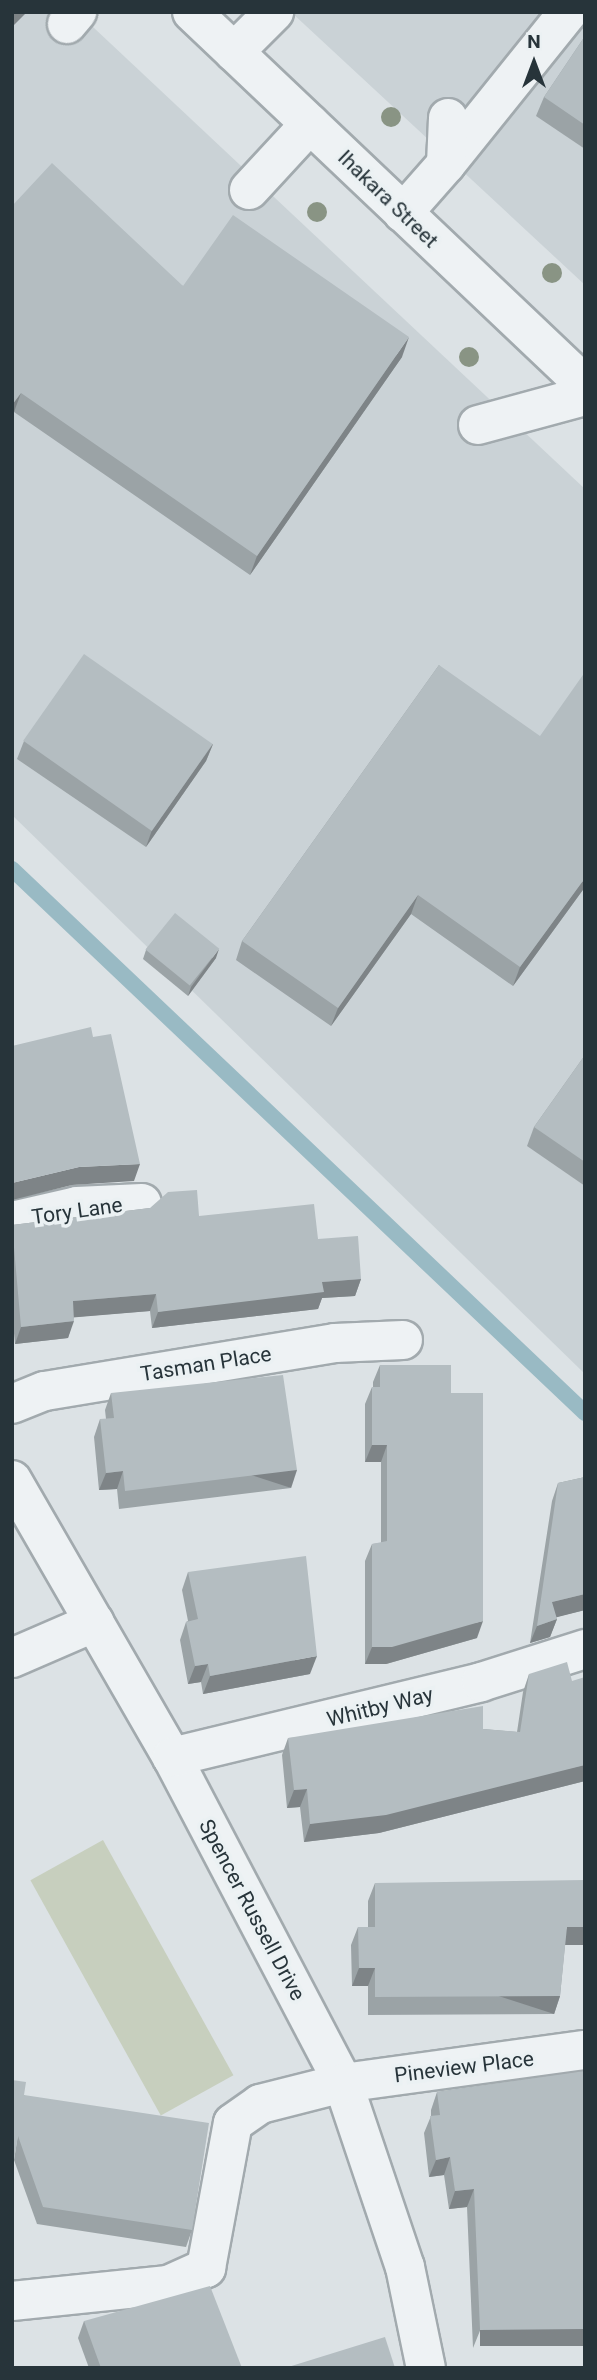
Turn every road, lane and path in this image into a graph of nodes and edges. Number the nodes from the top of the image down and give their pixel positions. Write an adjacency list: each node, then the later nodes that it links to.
1 (192, 12): 4 (street, Ihakara Street)
2 (274, 12): 4 (street)
3 (568, 12): 7 (street)
4 (234, 52): 6 (street, Ihakara Street)
5 (448, 118): 7 (street)
6 (310, 124): 8 (street); 9 (street, Ihakara Street)
7 (446, 164): 9 (street)
8 (249, 190)
9 (403, 213): 10 (street, Ihakara Street)
10 (585, 385)
11 (585, 396): 12 (street)
12 (478, 425)
13 (142, 1203): 14 (street, Tory Lane)
14 (12, 1221)
15 (403, 1340): 16 (street, Tasman Place)
16 (12, 1404)
17 (12, 1480): 18 (street, Spencer Russell Drive)
18 (95, 1622): 20 (street); 21 (street, Spencer Russell Drive)
19 (585, 1649): 21 (street, Whitby Way)
20 (12, 1658)
21 (172, 1757): 23 (street, Spencer Russell Drive)
22 (585, 2050): 23 (street, Pineview Place)
23 (344, 2082): 24 (street, Pineview Place); 25 (street, Spencer Russell Drive)
24 (12, 2301)
25 (426, 2368)

